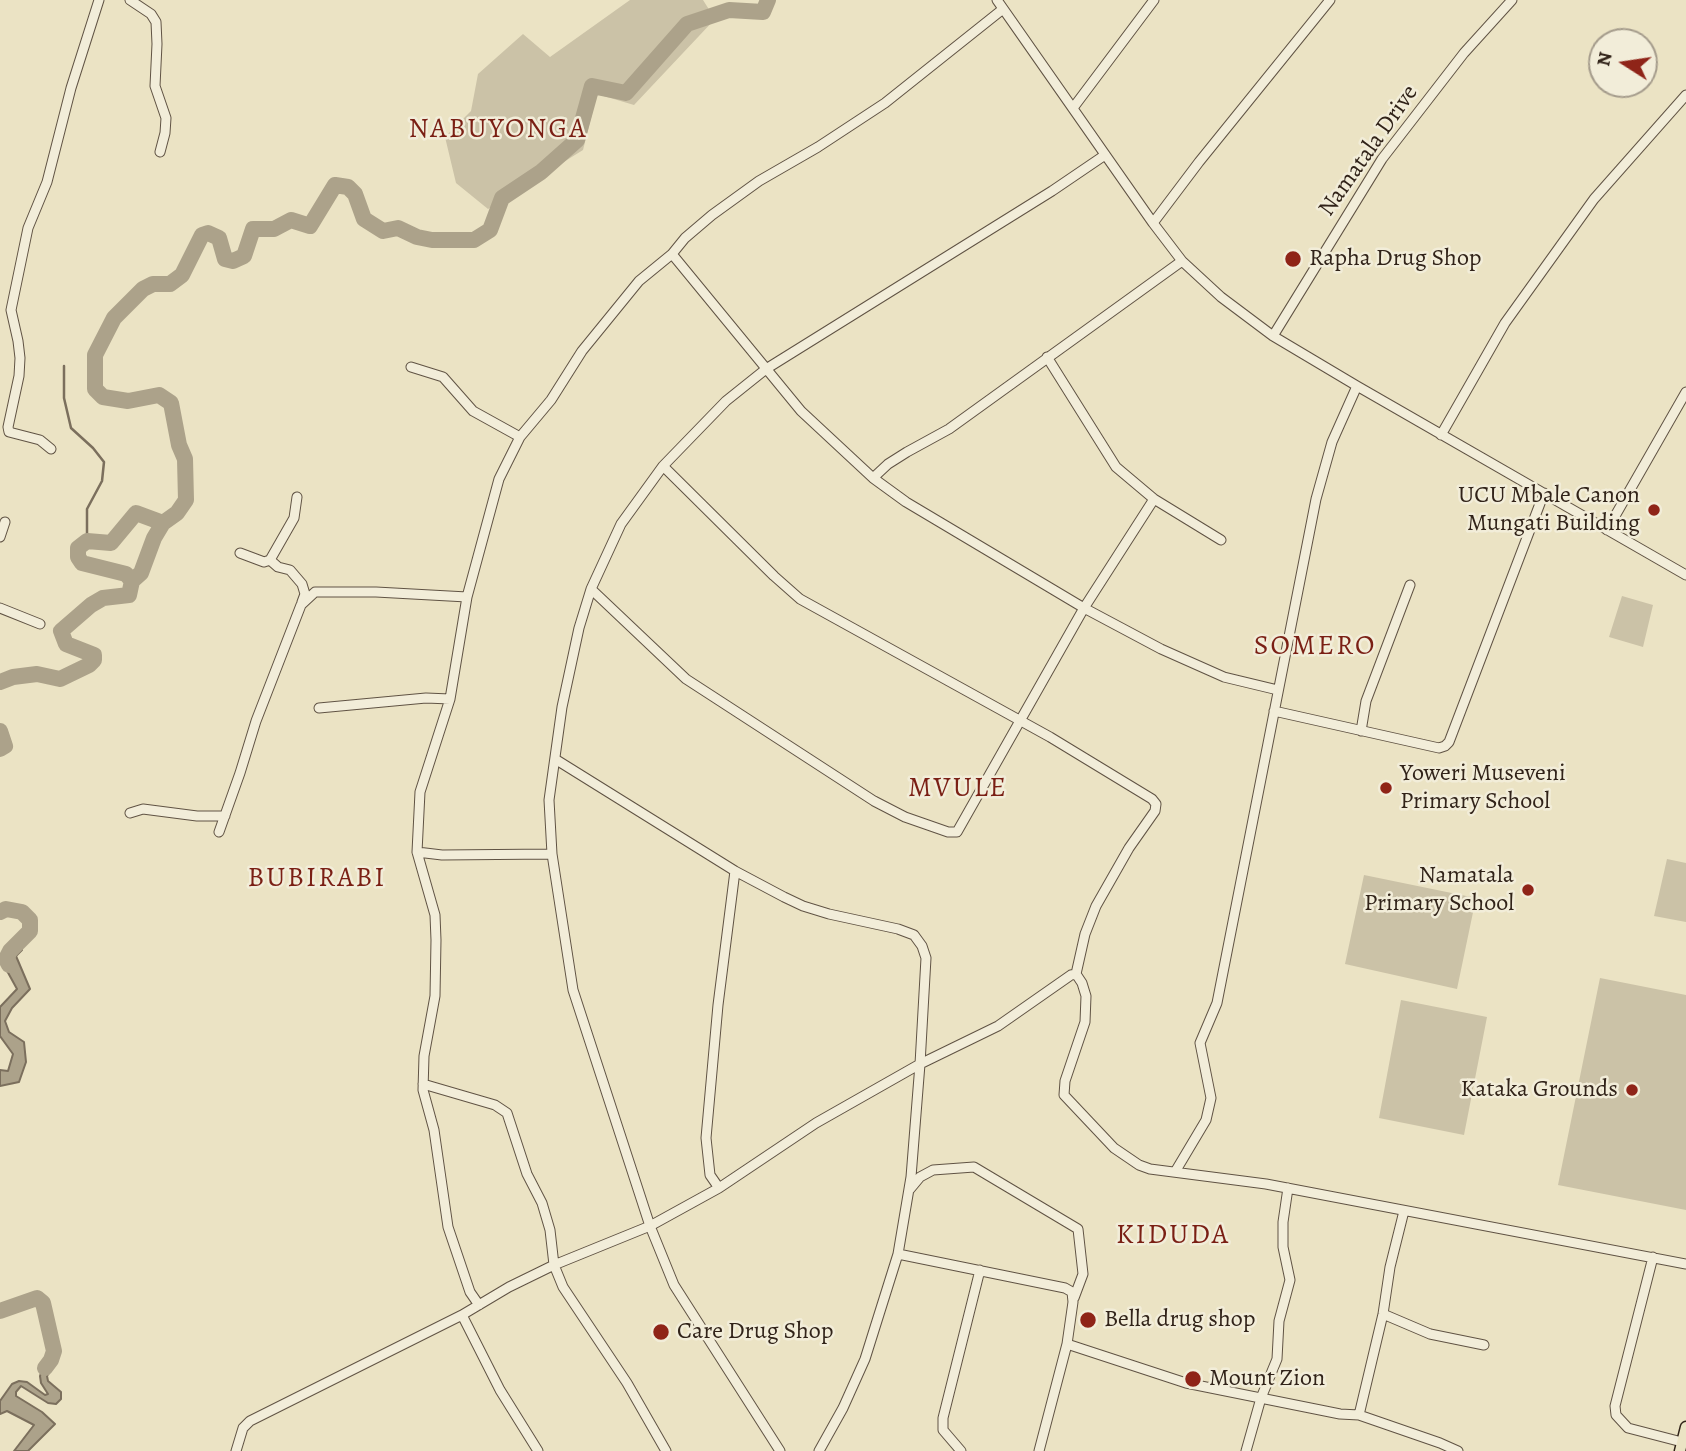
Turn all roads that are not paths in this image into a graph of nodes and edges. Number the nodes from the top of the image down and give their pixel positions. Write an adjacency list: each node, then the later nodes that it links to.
1 (99, 0): 23 (street)
2 (130, 0): 10 (street)
3 (997, 0): 7 (street)
4 (1154, 0): 9 (street)
5 (1330, 0): 12 (street)
6 (1512, 0): 15 (street, Namatala Drive)
7 (1003, 9): 9 (street); 13 (street)
8 (1686, 95): 21 (street)
9 (1073, 108): 11 (street)
10 (160, 152)
11 (1105, 155): 12 (street); 18 (street)
12 (1153, 223): 14 (street)
13 (671, 254): 18 (street); 22 (street)
14 (1182, 261): 15 (street); 16 (street)
15 (1273, 335): 19 (street)
16 (1047, 357): 25 (street); 28 (street)
17 (411, 367): 22 (street)
18 (766, 369): 24 (street); 25 (street)
19 (1357, 386): 21 (street); 43 (street)
20 (1686, 392): 30 (street)
21 (1441, 435): 26 (street)
22 (520, 437): 38 (street)
23 (51, 449)
24 (663, 467): 37 (street); 47 (street)
25 (873, 478): 41 (street)
26 (1544, 493): 30 (street); 48 (street)
27 (297, 497): 34 (street)
28 (1153, 499): 32 (street); 41 (street)
29 (5, 522): 31 (street)
30 (1607, 530): 35 (street)
31 (0, 537)
32 (1221, 540)
33 (240, 553): 34 (street)
34 (270, 560): 39 (street)
35 (1686, 575)
36 (1410, 585): 48 (street)
37 (591, 589): 47 (street); 49 (street)
38 (467, 597): 39 (street); 44 (street)
39 (301, 605): 51 (street)
40 (0, 608): 42 (street)
41 (1084, 608): 43 (street); 47 (street)
42 (40, 624)
43 (1278, 691): 46 (street)
44 (450, 699): 45 (street); 53 (street)
45 (319, 708)
46 (1274, 712): 48 (street); 59 (street)
47 (1020, 721): 56 (street)
48 (1361, 731)
49 (555, 760): 54 (street); 55 (street)
50 (130, 813): 51 (street)
51 (225, 816): 52 (street)
52 (219, 832)
53 (417, 852): 54 (street); 58 (street)
54 (552, 854): 64 (street)
55 (735, 871): 57 (street); 60 (street)
56 (1076, 974): 57 (street); 59 (street)
57 (920, 1064): 60 (street); 62 (street)
58 (423, 1084): 68 (street); 71 (street)
59 (1175, 1172): 61 (street)
60 (719, 1188): 64 (street)
61 (1289, 1188): 63 (street); 76 (street)
62 (909, 1190): 65 (street); 70 (street)
63 (1404, 1211): 66 (street); 72 (street)
64 (650, 1226): 68 (street); 83 (street)
65 (898, 1254): 69 (street); 84 (street)
66 (1653, 1258): 67 (street); 79 (street)
67 (1686, 1264)
68 (554, 1265): 71 (street); 82 (street)
69 (980, 1270): 70 (street); 85 (street)
70 (1073, 1302): 74 (street)
71 (479, 1305): 73 (street)
72 (1383, 1314): 75 (street); 77 (street)
73 (463, 1315): 80 (street); 81 (street)
74 (1067, 1344): 76 (street); 86 (street)
75 (1484, 1345)
76 (1261, 1398): 77 (street); 87 (street)
77 (1359, 1415): 88 (street)
78 (1686, 1427): 79 (main road)
79 (1682, 1448)
80 (236, 1451)
81 (538, 1451)
82 (666, 1451)
83 (780, 1451)
84 (819, 1451)
85 (961, 1451)
86 (1039, 1451)
87 (1246, 1451)
88 (1458, 1451)

